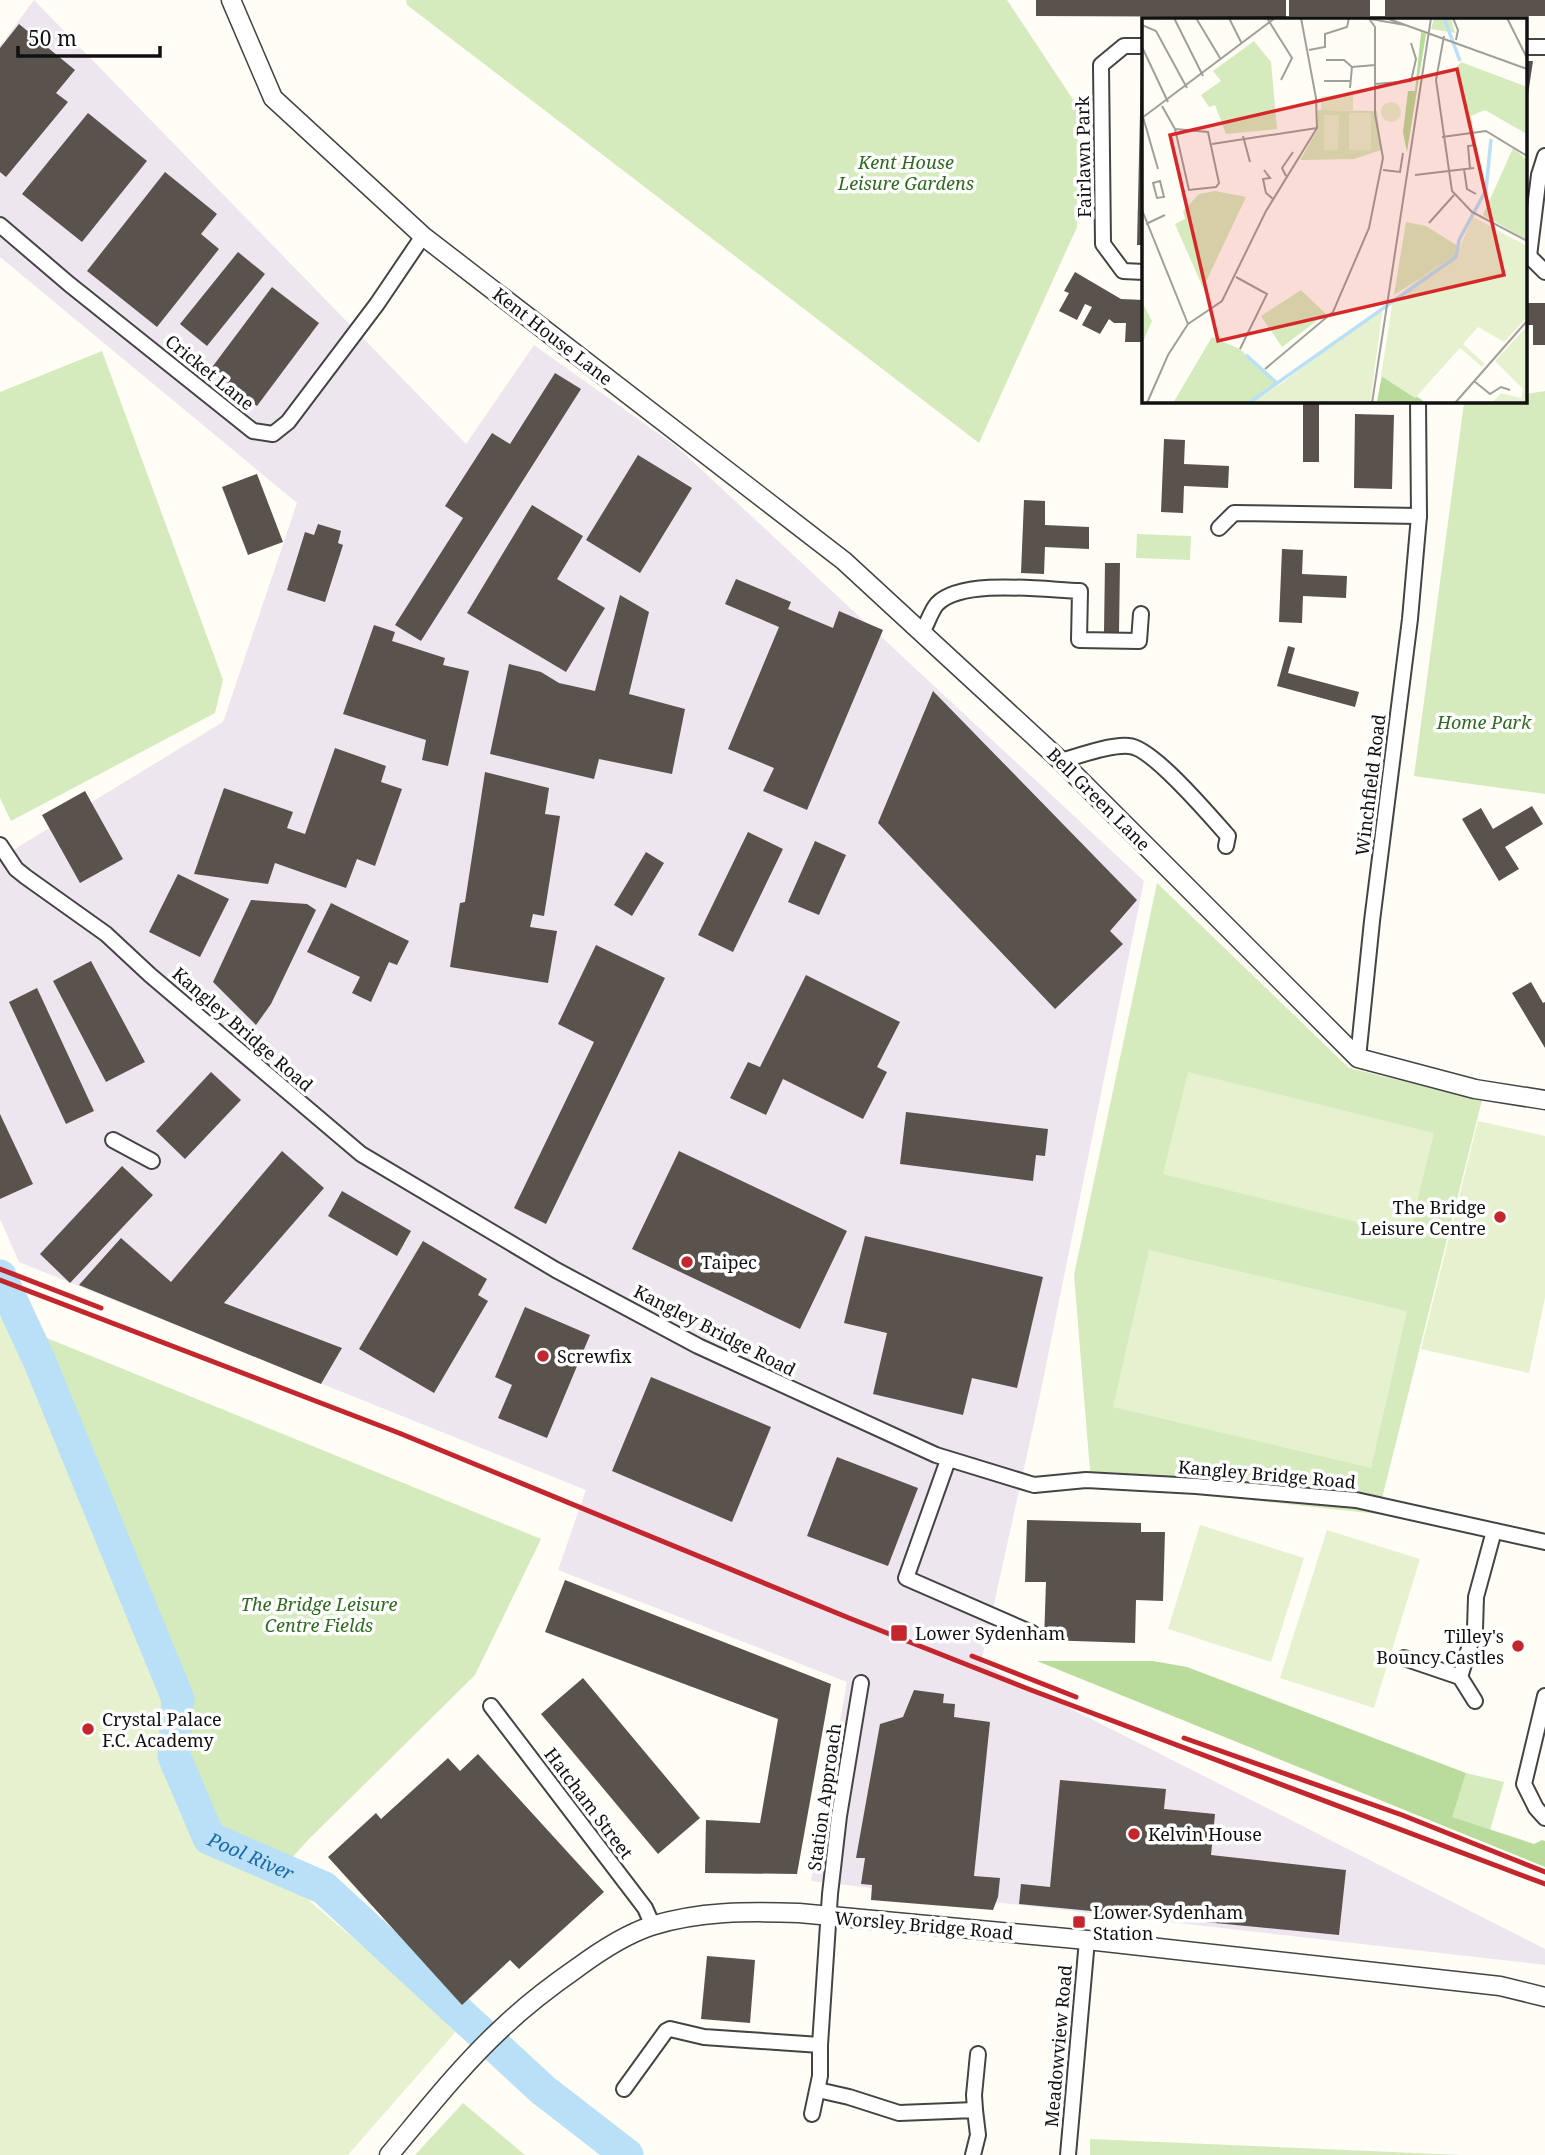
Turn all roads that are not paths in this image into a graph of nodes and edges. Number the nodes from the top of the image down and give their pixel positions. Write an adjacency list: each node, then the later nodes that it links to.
1 (231, 0): 5 (street, Kent House Lane)
2 (1142, 46): 8 (street, Fairlawn Park)
3 (1545, 156): 6 (street)
4 (0, 225): 5 (street, Cricket Lane)
5 (423, 236): 14 (street, Kent House Lane)
6 (1528, 251)
7 (1528, 259): 9 (street)
8 (1142, 272)
9 (1545, 272)
10 (1418, 402): 11 (street, Winchfield Road)
11 (1419, 516): 12 (street); 18 (street, Winchfield Road)
12 (1219, 528)
13 (1141, 614): 14 (street)
14 (922, 633): 15 (street, Bell Green Lane)
15 (1061, 761): 17 (street); 18 (street, Bell Green Lane)
16 (0, 845): 22 (street, Kangley Bridge Road)
17 (1226, 846)
18 (1358, 1058): 19 (street)
19 (1545, 1100)
20 (113, 1140): 21 (street)
21 (152, 1161)
22 (948, 1460): 23 (street, Kangley Bridge Road); 25 (street)
23 (1494, 1531): 24 (street, Kangley Bridge Road); 27 (street)
24 (1545, 1542)
25 (1032, 1633)
26 (1404, 1658): 27 (street)
27 (1460, 1677): 30 (street)
28 (861, 1683): 33 (street, Station Approach)
29 (1545, 1696): 32 (street)
30 (1475, 1701)
31 (491, 1706): 34 (street, Hatcham Street)
32 (1545, 1818)
33 (828, 1916): 34 (street, Worsley Bridge Road); 35 (street, Worsley Bridge Road); 37 (street, Station Approach)
34 (653, 1926): 43 (street, Worsley Bridge Road)
35 (1087, 1940): 36 (street, Worsley Bridge Road); 45 (street, Meadowview Road)
36 (1545, 1997)
37 (820, 2045): 39 (street); 40 (street, Station Approach)
38 (978, 2054): 41 (street)
39 (624, 2089)
40 (818, 2090): 41 (street); 42 (street, Station Approach)
41 (975, 2110): 44 (street)
42 (812, 2114)
43 (389, 2155)
44 (973, 2155)
45 (1068, 2155)

